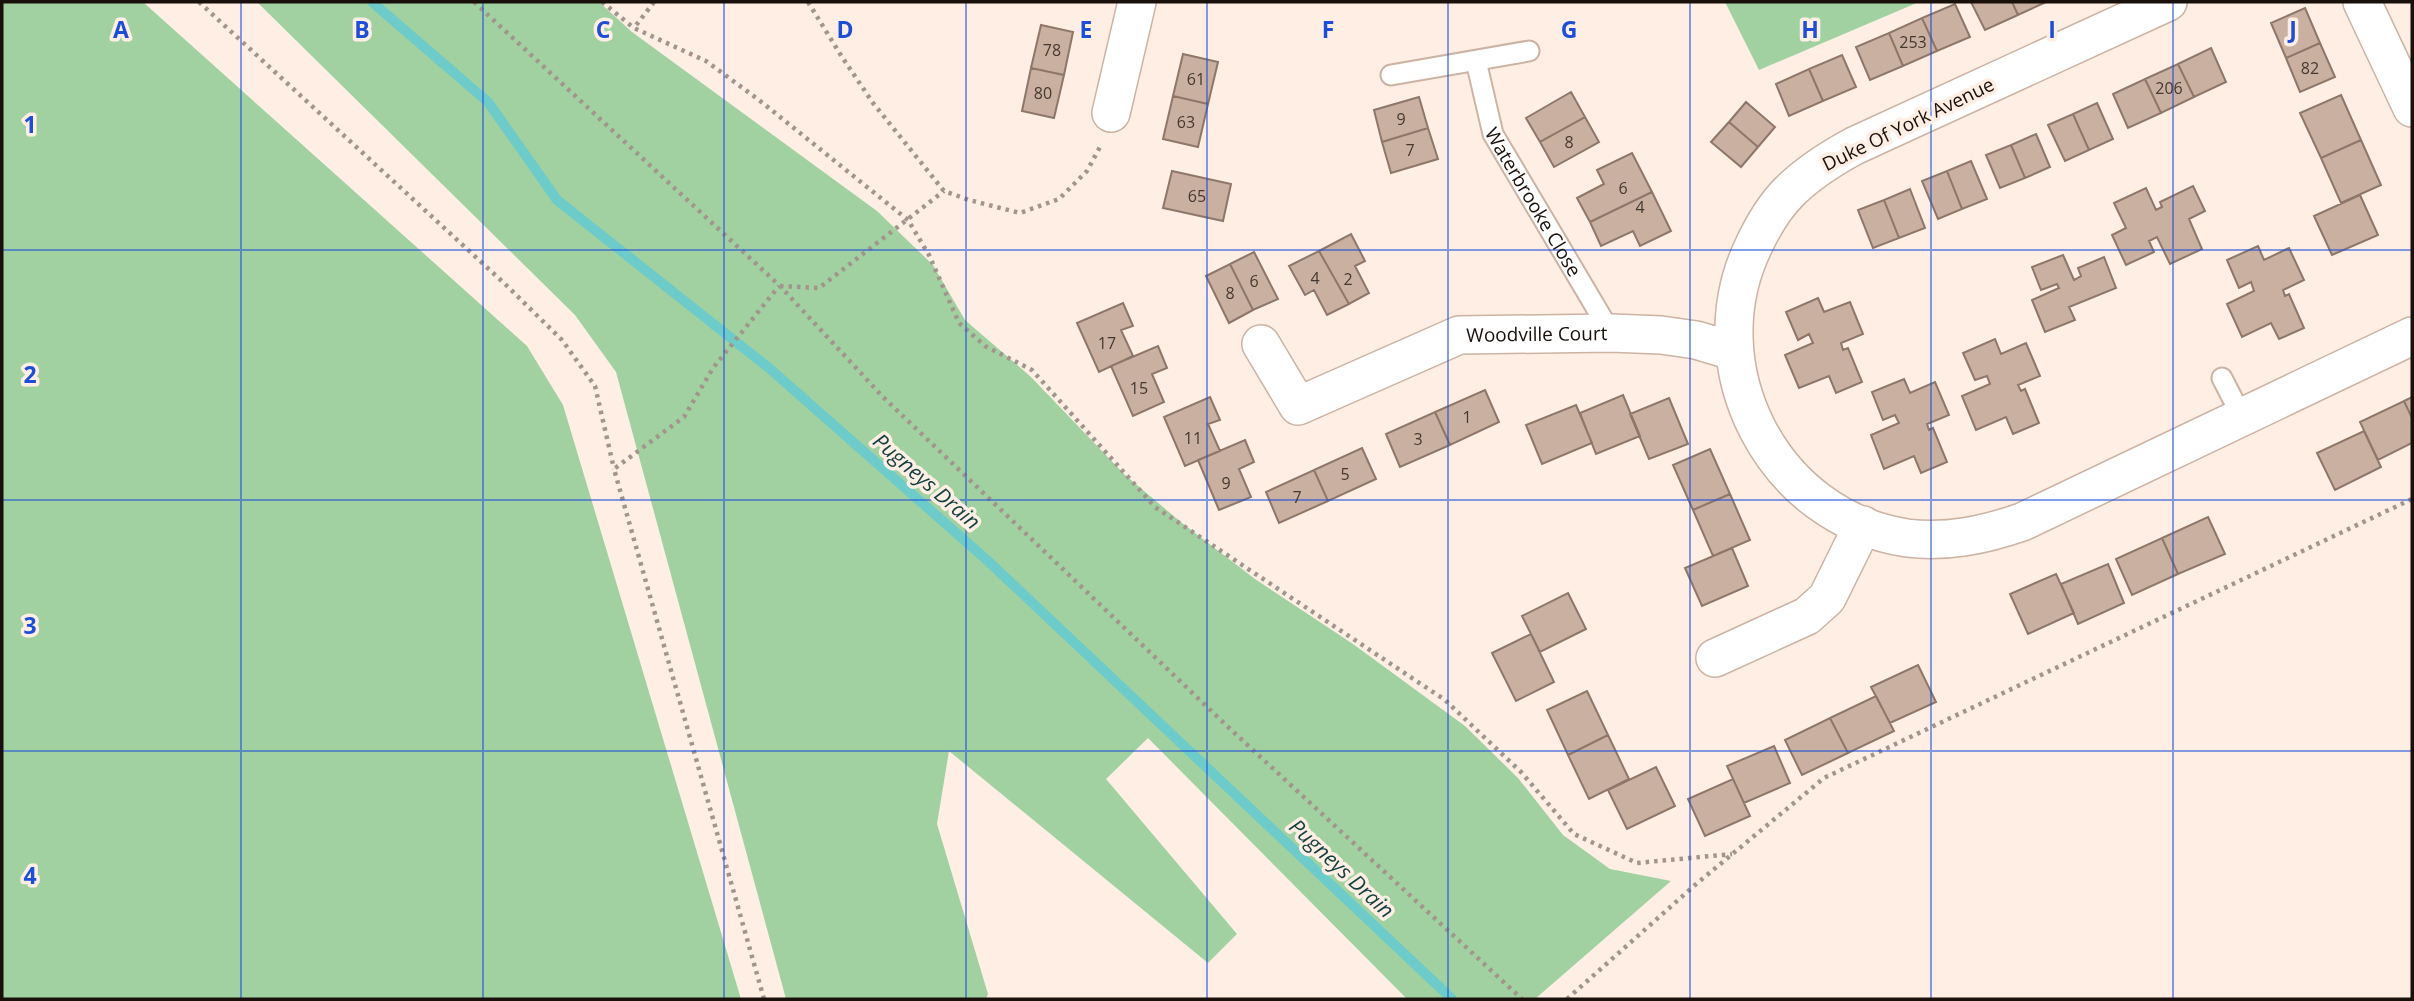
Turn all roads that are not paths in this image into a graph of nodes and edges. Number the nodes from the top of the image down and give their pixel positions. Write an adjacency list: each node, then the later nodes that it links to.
1 (1136, 2): 8 (street)
2 (2168, 2): 12 (street, Duke Of York Avenue)
3 (2362, 2): 7 (street)
4 (1529, 51): 5 (lane)
5 (1475, 61): 6 (lane); 9 (lane, Waterbrooke Close)
6 (1391, 75)
7 (2412, 108)
8 (1111, 113)
9 (1611, 334): 11 (street, Woodville Court); 12 (street, Woodville Court)
10 (2412, 336): 14 (street, Duke Of York Avenue)
11 (1261, 344)
12 (1733, 351): 15 (street, Duke Of York Avenue)
13 (2222, 378): 14 (lane)
14 (2242, 417): 15 (street, Duke Of York Avenue)
15 (1863, 525): 16 (street)
16 (1715, 658)

